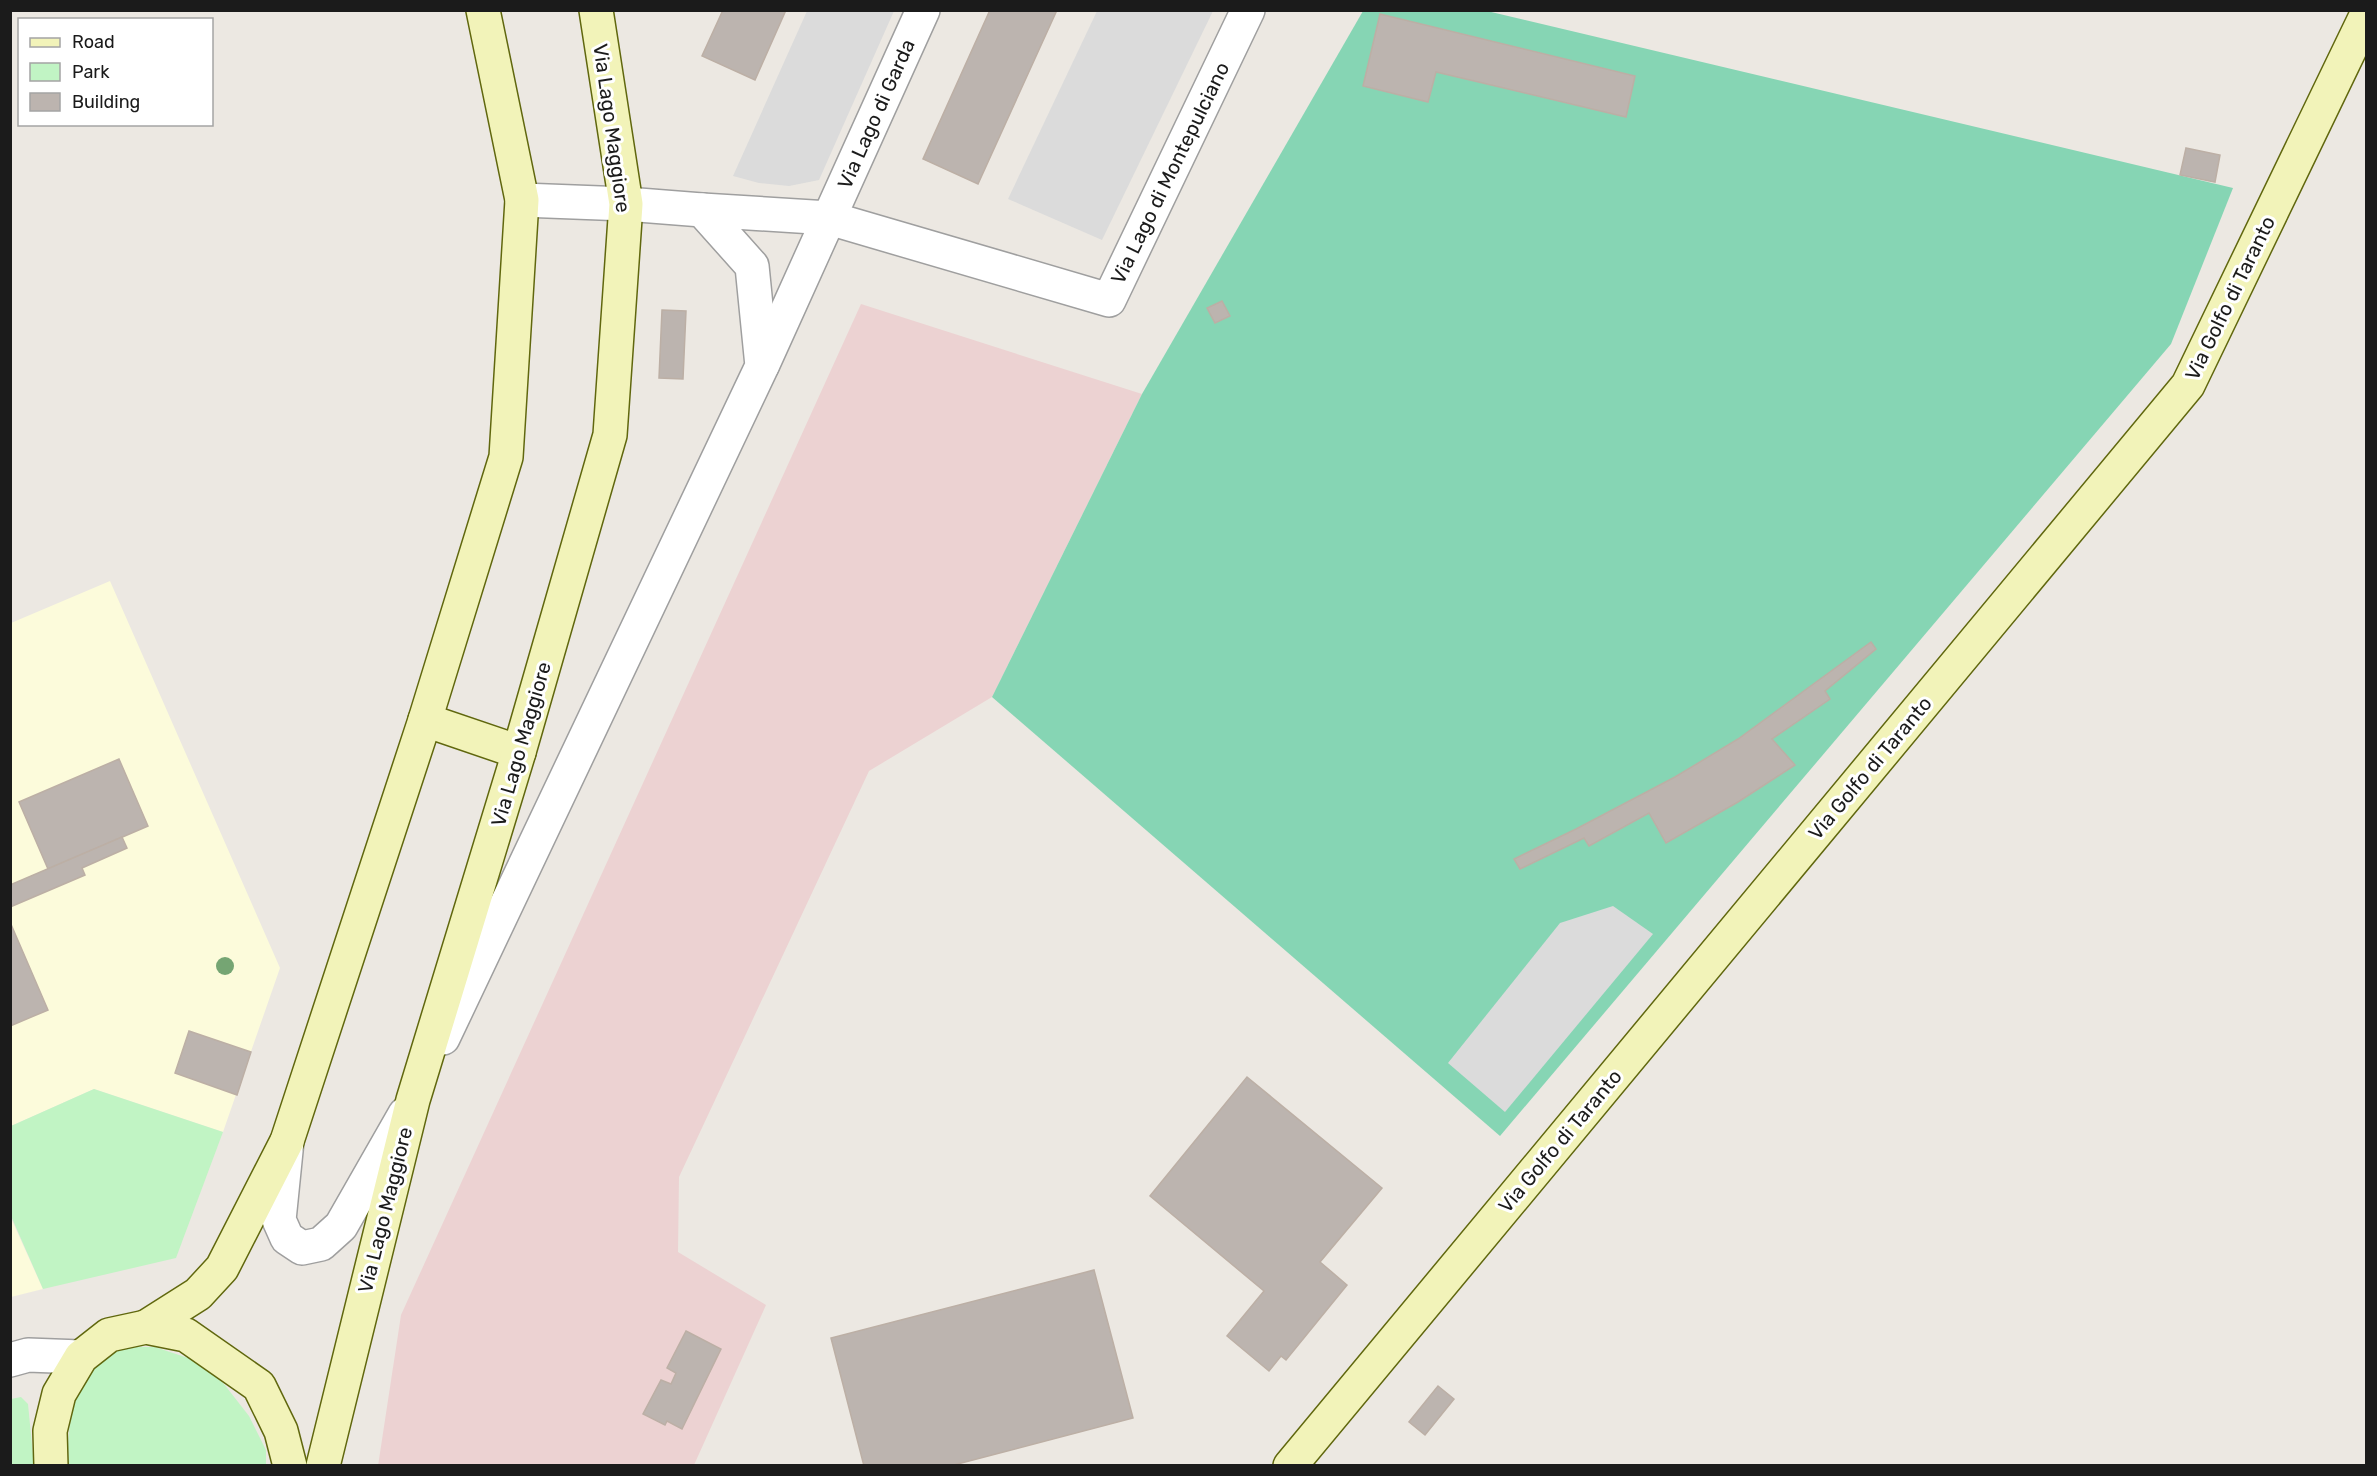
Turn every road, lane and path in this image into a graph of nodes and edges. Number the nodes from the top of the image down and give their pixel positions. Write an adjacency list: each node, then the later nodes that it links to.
1 (483, 10): 6 (street)
2 (596, 10): 7 (street, Via Lago Maggiore)
3 (923, 10): 9 (street, Via Lago di Garda)
4 (1248, 10): 9 (street, Via Lago di Montepulciano)
5 (2367, 16): 21 (street, Via Golfo di Taranto)
6 (522, 201): 7 (street); 11 (street)
7 (626, 204): 8 (street); 12 (street, Via Lago Maggiore)
8 (702, 210): 9 (street); 10 (street)
9 (830, 218): 10 (street, Via Lago di Garda)
10 (762, 366): 13 (street, Via Lago di Garda)
11 (425, 720): 12 (street); 14 (street)
12 (519, 752): 13 (street, Via Lago Maggiore)
13 (413, 1100): 14 (street, Via Lago di Garda); 20 (street, Via Lago Maggiore)
14 (287, 1142): 15 (street)
15 (146, 1326): 16 (street); 19 (street)
16 (81, 1357): 17 (street); 18 (street)
17 (10, 1360)
18 (51, 1466)
19 (290, 1466)
20 (322, 1466)
21 (1290, 1466)

